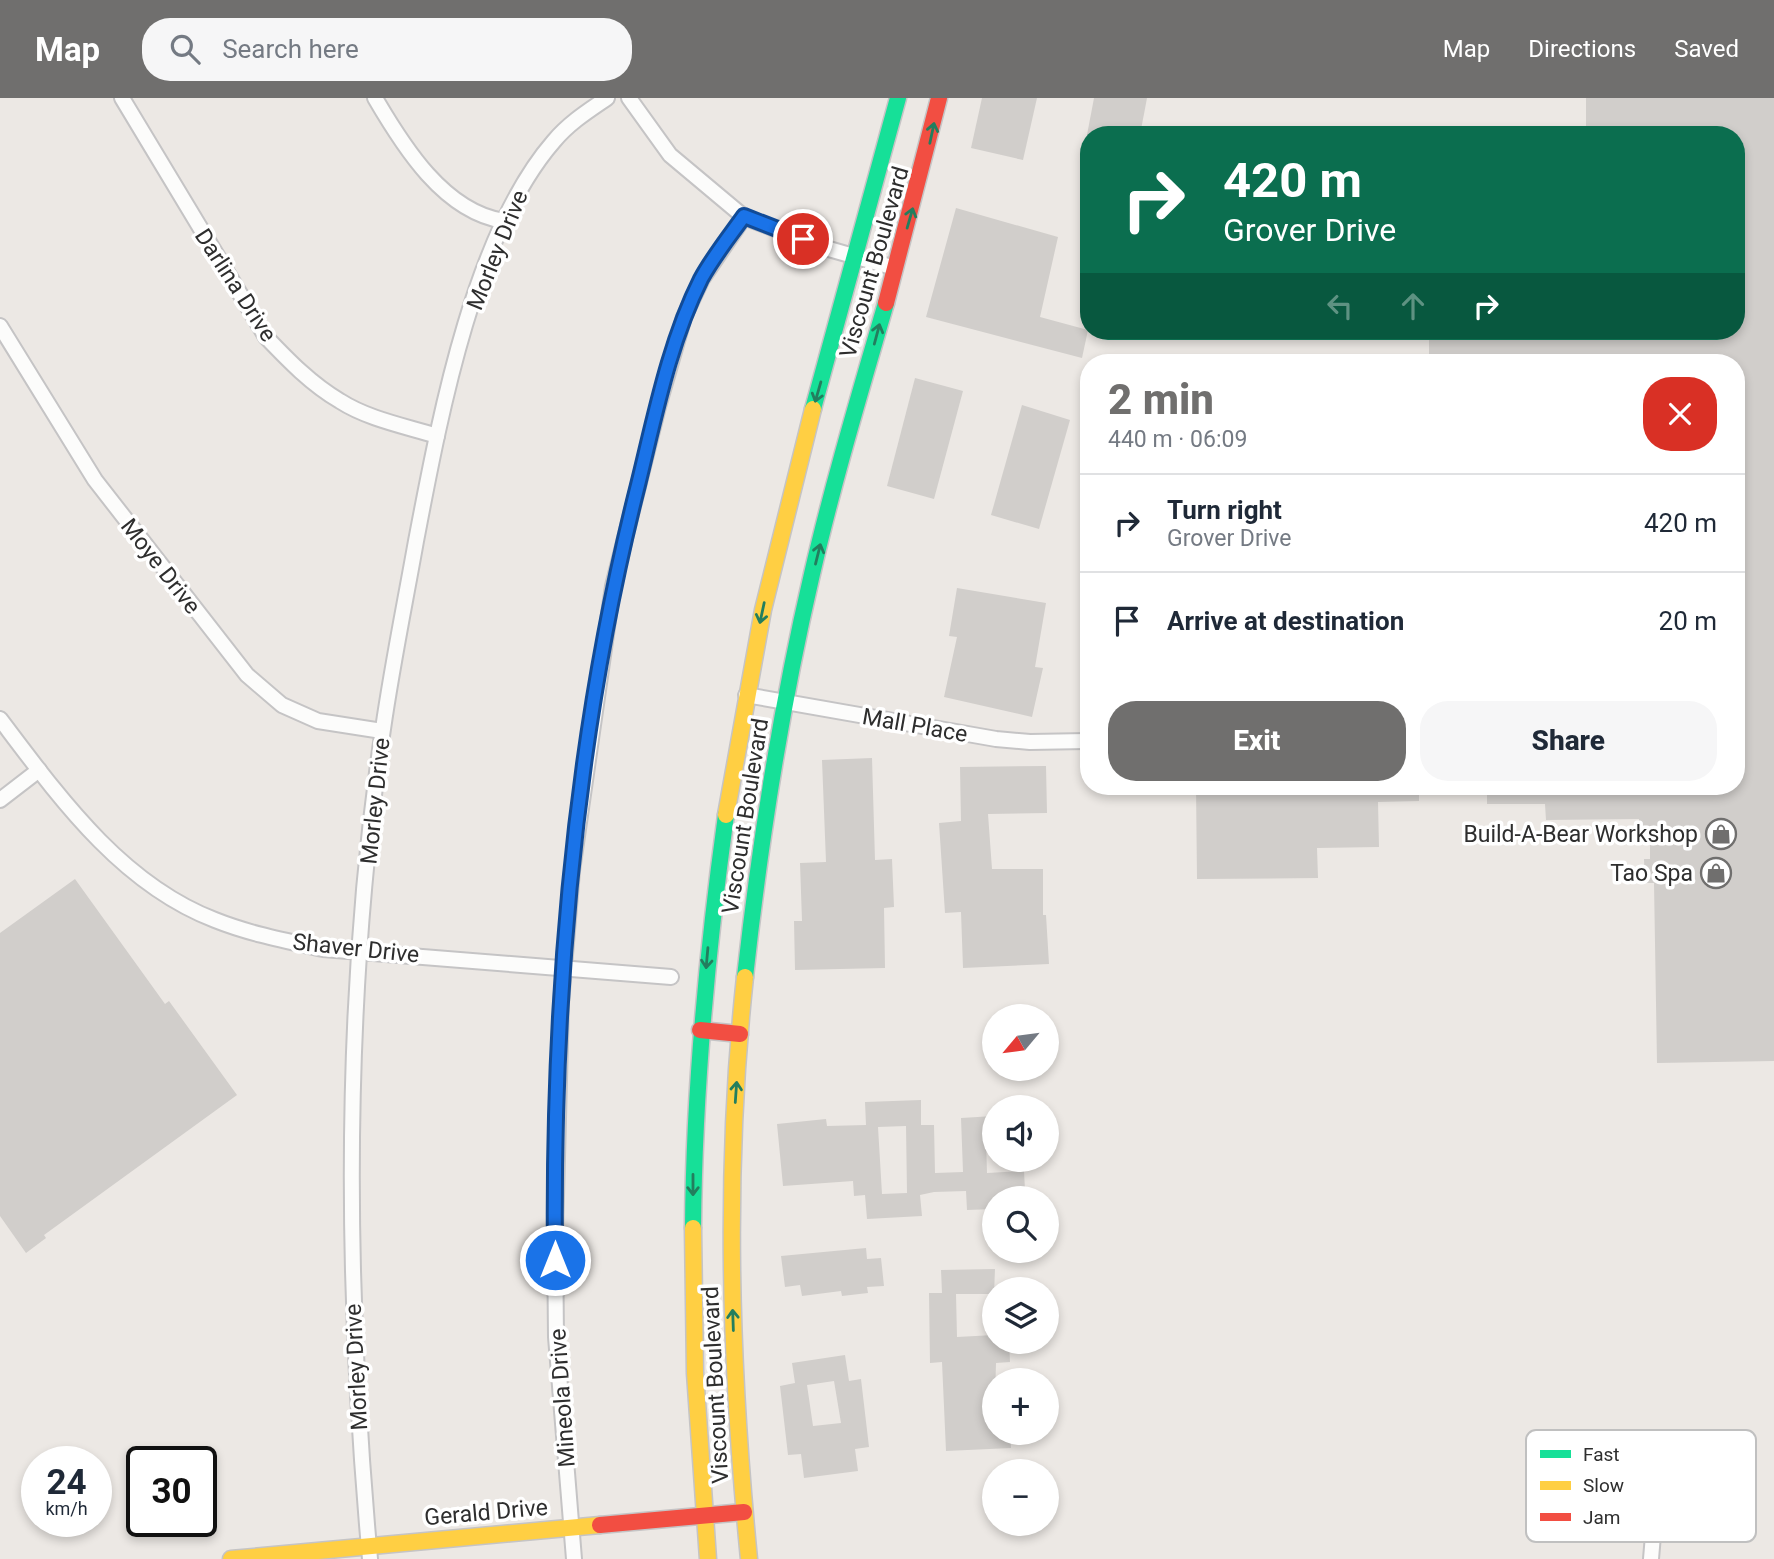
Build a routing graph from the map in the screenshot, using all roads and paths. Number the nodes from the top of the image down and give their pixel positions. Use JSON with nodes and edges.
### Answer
{"nodes":[{"id":1,"x":122,"y":98,"type":"edge"},
{"id":2,"x":375,"y":98,"type":"edge"},
{"id":3,"x":607,"y":98,"type":"edge"},
{"id":4,"x":629,"y":98,"type":"edge"},
{"id":5,"x":898,"y":98,"type":"edge"},
{"id":6,"x":939,"y":98,"type":"edge"},
{"id":7,"x":744,"y":216,"type":"junction"},
{"id":8,"x":504,"y":221,"type":"junction"},
{"id":9,"x":858,"y":256,"type":"junction"},
{"id":10,"x":895,"y":268,"type":"junction"},
{"id":11,"x":0,"y":326,"type":"edge"},
{"id":12,"x":437,"y":436,"type":"junction"},
{"id":13,"x":746,"y":695,"type":"junction"},
{"id":14,"x":786,"y":702,"type":"junction"},
{"id":15,"x":0,"y":719,"type":"edge"},
{"id":16,"x":382,"y":731,"type":"junction"},
{"id":17,"x":1080,"y":741,"type":"edge"},
{"id":18,"x":38,"y":770,"type":"junction"},
{"id":19,"x":0,"y":800,"type":"edge"},
{"id":20,"x":361,"y":950,"type":"junction"},
{"id":21,"x":563,"y":966,"type":"junction"},
{"id":22,"x":671,"y":976,"type":"dead end"},
{"id":23,"x":701,"y":1030,"type":"junction"},
{"id":24,"x":740,"y":1034,"type":"junction"},
{"id":25,"x":744,"y":1512,"type":"junction"},
{"id":26,"x":704,"y":1515,"type":"junction"},
{"id":27,"x":571,"y":1528,"type":"junction"},
{"id":28,"x":370,"y":1552,"type":"edge"},
{"id":29,"x":231,"y":1559,"type":"edge"},
{"id":30,"x":574,"y":1559,"type":"edge"},
{"id":31,"x":708,"y":1559,"type":"edge"},
{"id":32,"x":749,"y":1559,"type":"edge"}],
"edges":[{"from":1,"to":12,"type":"street","name":"Darlina Drive"},
{"from":2,"to":8,"type":"street"},
{"from":3,"to":8,"type":"street","name":"Morley Drive"},
{"from":4,"to":7,"type":"street"},
{"from":5,"to":9,"type":"main road","name":"Viscount Boulevard"},
{"from":10,"to":6,"type":"main road","name":"Viscount Boulevard","one_way":true},
{"from":7,"to":9,"type":"street"},
{"from":7,"to":21,"type":"street","name":"Mineola Drive"},
{"from":8,"to":12,"type":"street","name":"Morley Drive"},
{"from":9,"to":10,"type":"street"},
{"from":9,"to":13,"type":"main road","name":"Viscount Boulevard","one_way":true},
{"from":14,"to":10,"type":"main road","name":"Viscount Boulevard","one_way":true},
{"from":11,"to":16,"type":"street","name":"Moye Drive"},
{"from":12,"to":16,"type":"street","name":"Morley Drive"},
{"from":13,"to":14,"type":"street","name":"Mall Place"},
{"from":13,"to":23,"type":"main road","name":"Viscount Boulevard","one_way":true},
{"from":14,"to":17,"type":"street","name":"Mall Place"},
{"from":14,"to":24,"type":"main road","name":"Viscount Boulevard"},
{"from":15,"to":18,"type":"street","name":"Shaver Drive"},
{"from":16,"to":20,"type":"street","name":"Morley Drive"},
{"from":18,"to":19,"type":"street"},
{"from":18,"to":20,"type":"street","name":"Shaver Drive"},
{"from":20,"to":21,"type":"street","name":"Shaver Drive"},
{"from":20,"to":28,"type":"street","name":"Morley Drive"},
{"from":21,"to":22,"type":"street","name":"Shaver Drive"},
{"from":21,"to":27,"type":"street","name":"Mineola Drive"},
{"from":23,"to":24,"type":"main road"},
{"from":23,"to":26,"type":"main road","name":"Viscount Boulevard","one_way":true},
{"from":25,"to":24,"type":"main road","name":"Viscount Boulevard","one_way":true},
{"from":25,"to":26,"type":"main road","name":"Gerald Drive"},
{"from":25,"to":32,"type":"main road","name":"Viscount Boulevard"},
{"from":26,"to":27,"type":"main road","name":"Gerald Drive"},
{"from":26,"to":31,"type":"main road","name":"Viscount Boulevard"},
{"from":27,"to":28,"type":"main road","name":"Gerald Drive"},
{"from":27,"to":30,"type":"street","name":"Mineola Drive"},
{"from":28,"to":29,"type":"main road","name":"Gerald Drive"}]}
